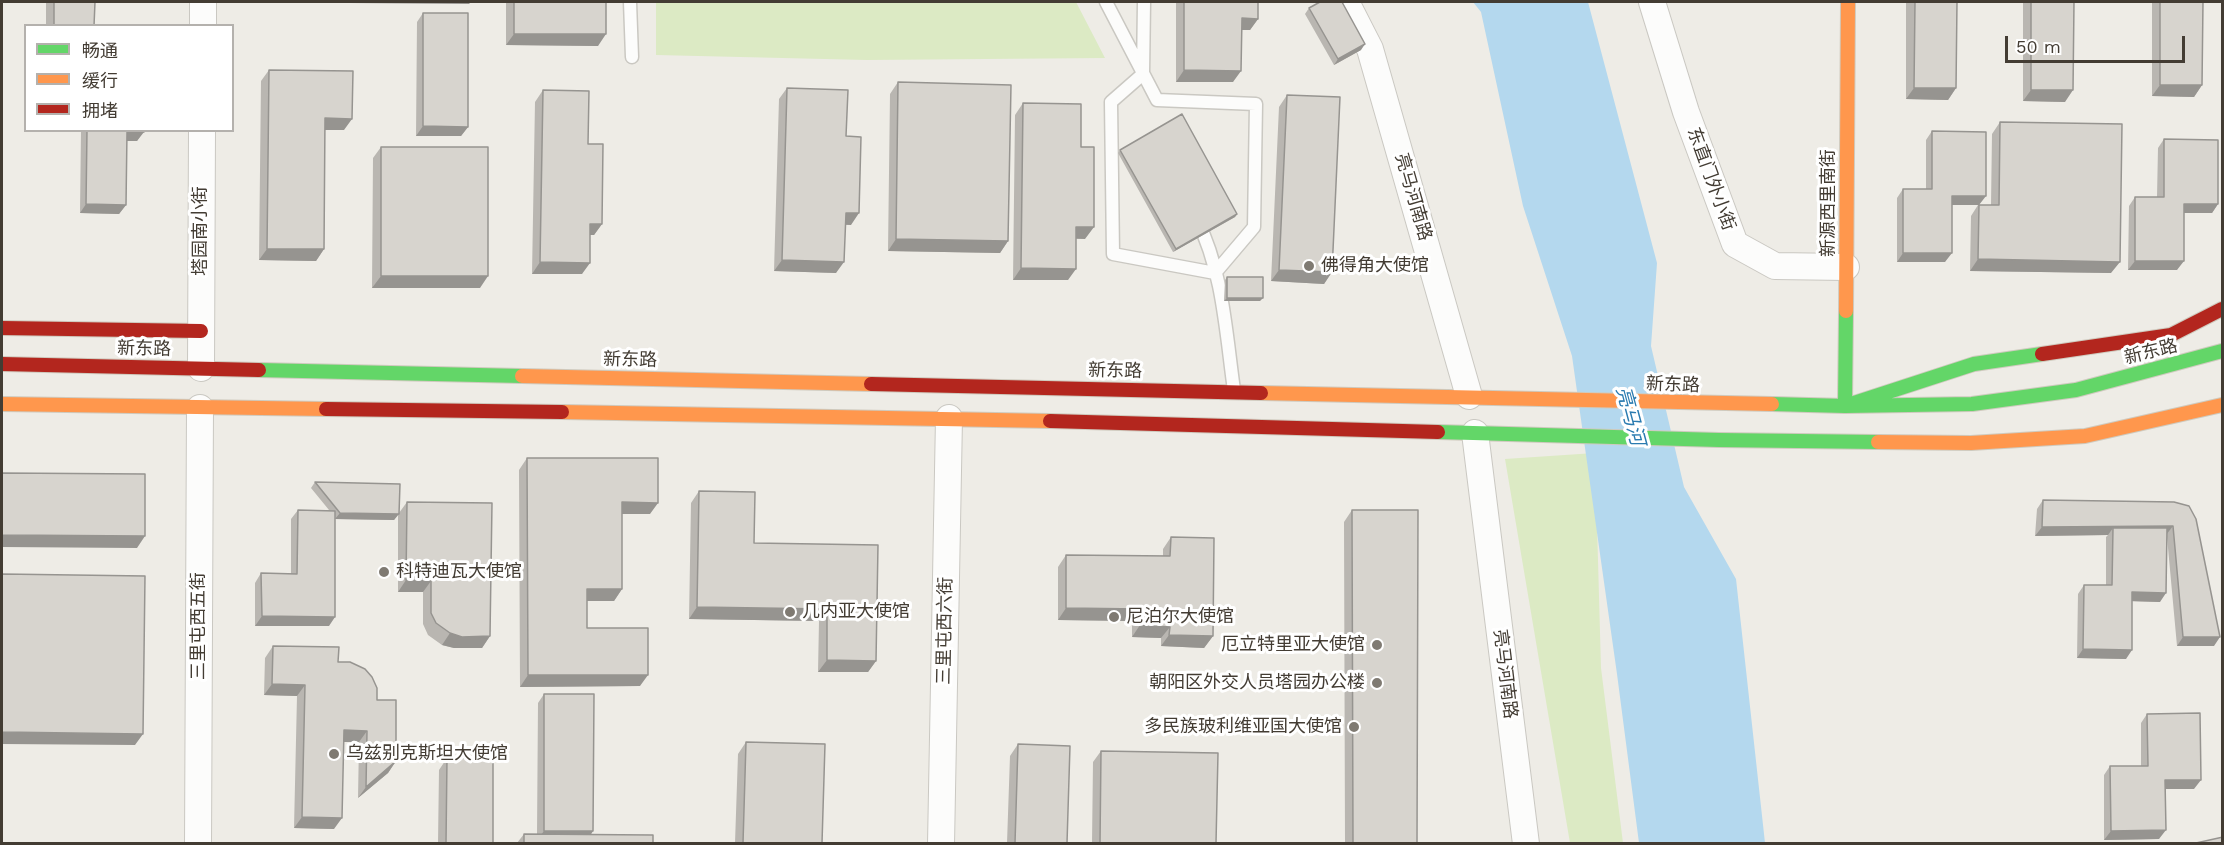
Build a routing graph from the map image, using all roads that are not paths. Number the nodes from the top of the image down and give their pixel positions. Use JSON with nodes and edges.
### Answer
{"nodes":[{"id":1,"x":203,"y":2,"type":"edge"},
{"id":2,"x":630,"y":2,"type":"edge"},
{"id":3,"x":1107,"y":2,"type":"edge"},
{"id":4,"x":1144,"y":2,"type":"edge"},
{"id":5,"x":1346,"y":2,"type":"edge"},
{"id":6,"x":1652,"y":2,"type":"edge"},
{"id":7,"x":1848,"y":2,"type":"edge"},
{"id":8,"x":202,"y":24,"type":"edge"},
{"id":9,"x":632,"y":57,"type":"dead end"},
{"id":10,"x":1143,"y":74,"type":"junction"},
{"id":11,"x":202,"y":132,"type":"edge"},
{"id":12,"x":1190,"y":206,"type":"edge"},
{"id":13,"x":1846,"y":267,"type":"junction"},
{"id":14,"x":1215,"y":273,"type":"junction"},
{"id":15,"x":2223,"y":309,"type":"edge"},
{"id":16,"x":2,"y":328,"type":"edge"},
{"id":17,"x":201,"y":331,"type":"junction"},
{"id":18,"x":2221,"y":356,"type":"edge"},
{"id":19,"x":2,"y":364,"type":"edge"},
{"id":20,"x":201,"y":368,"type":"junction"},
{"id":21,"x":1234,"y":391,"type":"junction"},
{"id":22,"x":1469,"y":396,"type":"junction"},
{"id":23,"x":2,"y":404,"type":"edge"},
{"id":24,"x":1845,"y":406,"type":"junction"},
{"id":25,"x":2220,"y":406,"type":"edge"},
{"id":26,"x":200,"y":408,"type":"junction"},
{"id":27,"x":949,"y":418,"type":"junction"},
{"id":28,"x":1475,"y":433,"type":"junction"},
{"id":29,"x":198,"y":843,"type":"edge"},
{"id":30,"x":941,"y":843,"type":"edge"},
{"id":31,"x":1526,"y":843,"type":"edge"}],
"edges":[{"from":1,"to":8,"type":"street"},
{"from":2,"to":9,"type":"lane"},
{"from":3,"to":10,"type":"lane"},
{"from":4,"to":10,"type":"lane"},
{"from":5,"to":22,"type":"street","name":"亮马河南路"},
{"from":6,"to":13,"type":"street","name":"东直门外小街"},
{"from":7,"to":13,"type":"main road","name":"新源西里南街"},
{"from":10,"to":14,"type":"lane"},
{"from":10,"to":14,"type":"lane"},
{"from":11,"to":17,"type":"street","name":"塔园南小街"},
{"from":12,"to":14,"type":"lane"},
{"from":13,"to":24,"type":"main road","name":"新源西里南街"},
{"from":14,"to":21,"type":"lane"},
{"from":15,"to":24,"type":"main road"},
{"from":16,"to":17,"type":"main road","name":"新东路"},
{"from":17,"to":20,"type":"street","name":"塔园南小街"},
{"from":18,"to":24,"type":"main road","name":"新东路"},
{"from":19,"to":20,"type":"main road","name":"新东路"},
{"from":20,"to":21,"type":"main road","name":"新东路"},
{"from":21,"to":22,"type":"main road","name":"新东路"},
{"from":22,"to":24,"type":"main road","name":"新东路"},
{"from":23,"to":26,"type":"main road"},
{"from":25,"to":28,"type":"main road"},
{"from":26,"to":27,"type":"main road"},
{"from":26,"to":29,"type":"street","name":"三里屯西五街"},
{"from":27,"to":28,"type":"main road"},
{"from":27,"to":30,"type":"street","name":"三里屯西六街"},
{"from":28,"to":31,"type":"street","name":"亮马河南路"}]}
